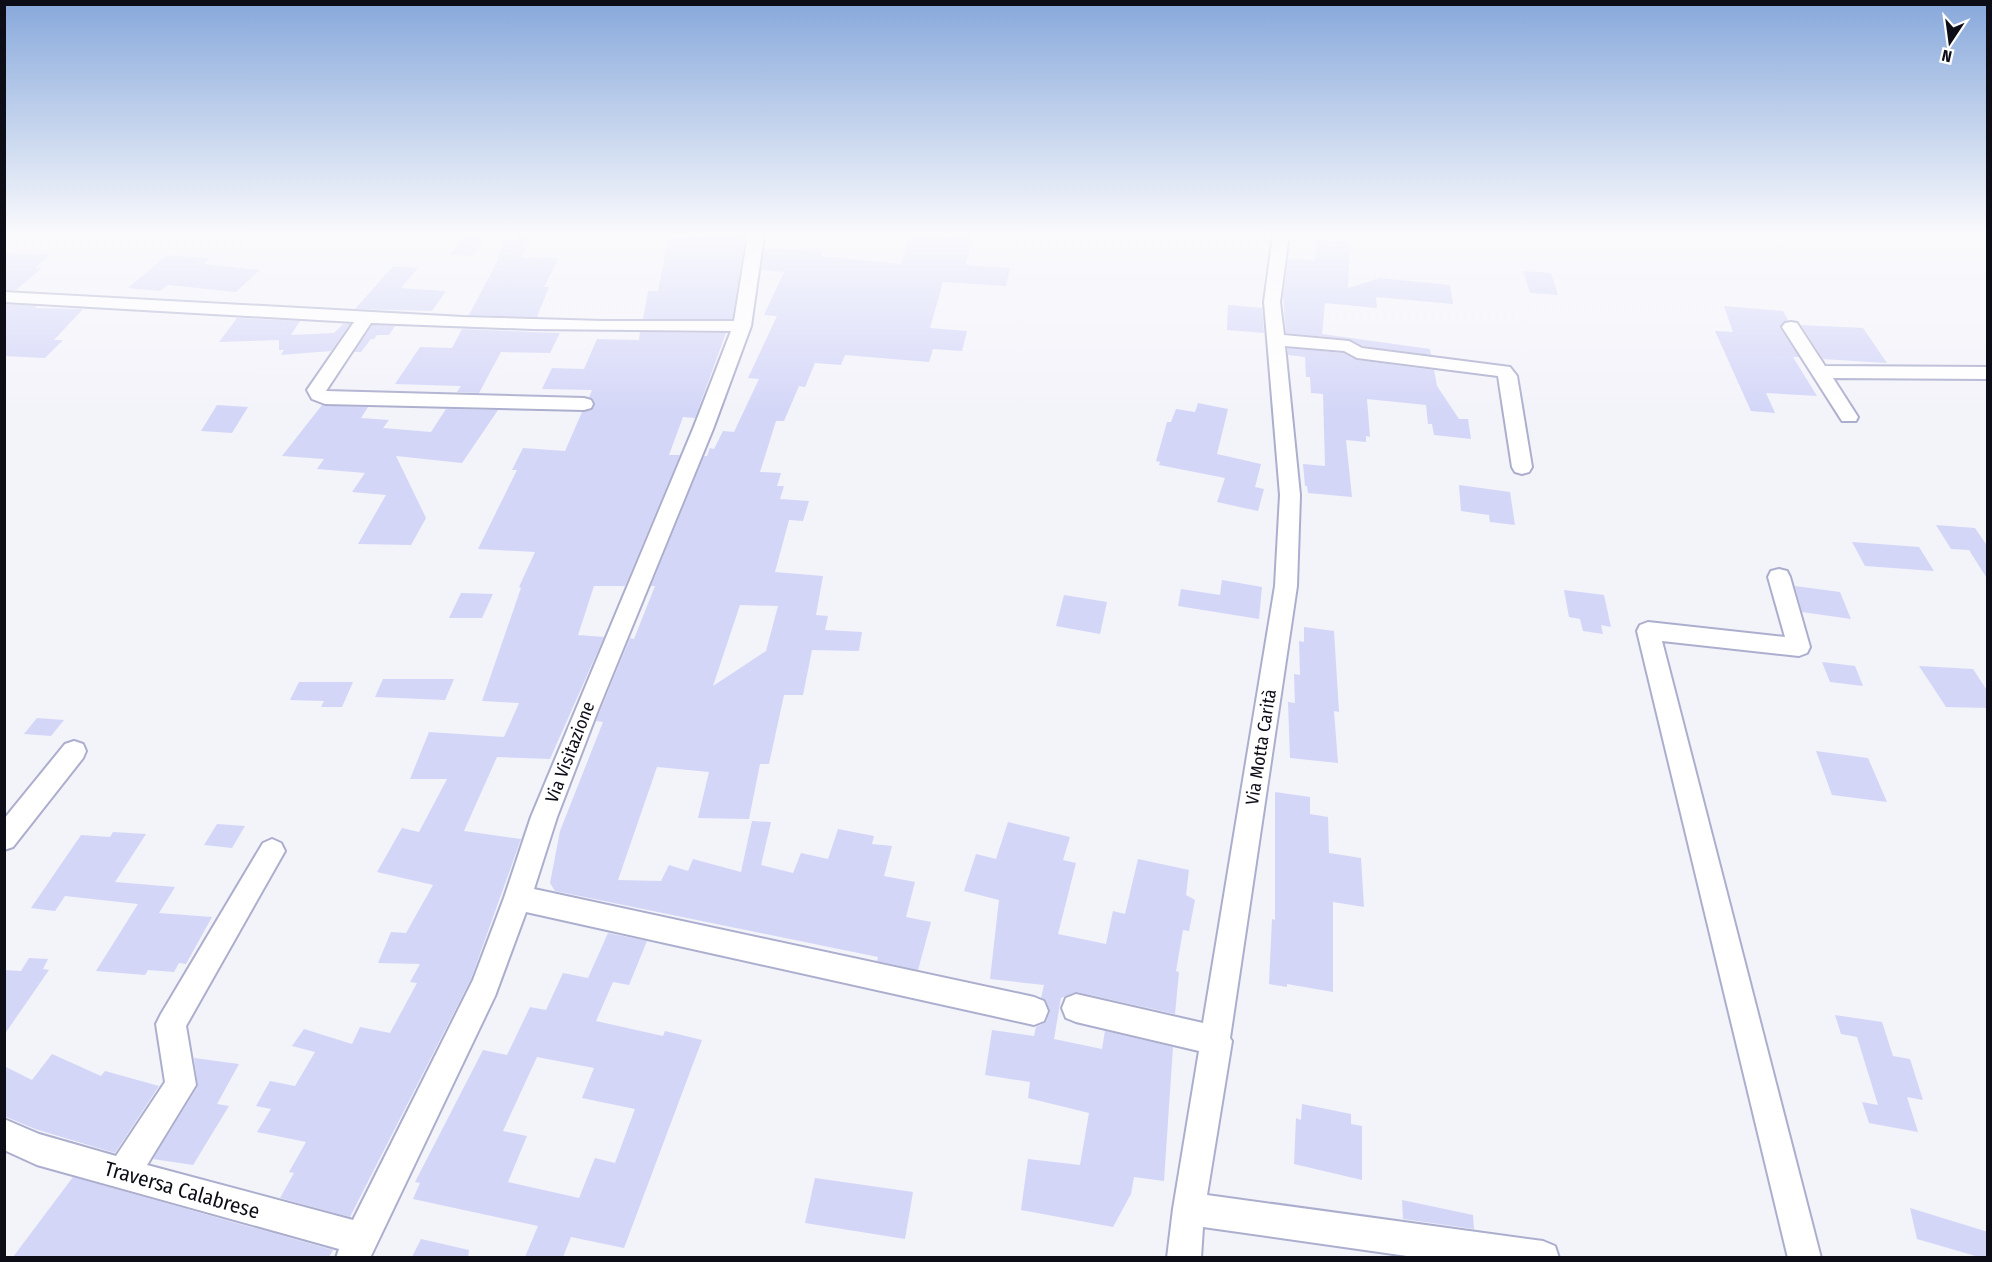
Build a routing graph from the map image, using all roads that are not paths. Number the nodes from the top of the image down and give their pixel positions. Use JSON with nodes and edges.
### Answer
{"nodes":[{"id":1,"x":747,"y":294,"type":"edge"},
{"id":2,"x":1273,"y":294,"type":"edge"},
{"id":3,"x":4,"y":297,"type":"edge"},
{"id":4,"x":366,"y":317,"type":"junction"},
{"id":5,"x":742,"y":326,"type":"junction"},
{"id":6,"x":1791,"y":327,"type":"dead end"},
{"id":7,"x":1275,"y":340,"type":"junction"},
{"id":8,"x":1820,"y":372,"type":"junction"},
{"id":9,"x":1988,"y":373,"type":"edge"},
{"id":10,"x":584,"y":404,"type":"dead end"},
{"id":11,"x":1849,"y":417,"type":"dead end"},
{"id":12,"x":1522,"y":467,"type":"dead end"},
{"id":13,"x":1779,"y":577,"type":"dead end"},
{"id":14,"x":74,"y":751,"type":"dead end"},
{"id":15,"x":4,"y":839,"type":"edge"},
{"id":16,"x":272,"y":851,"type":"dead end"},
{"id":17,"x":518,"y":898,"type":"junction"},
{"id":18,"x":1076,"y":1008,"type":"dead end"},
{"id":19,"x":1034,"y":1011,"type":"dead end"},
{"id":20,"x":1217,"y":1041,"type":"junction"},
{"id":21,"x":4,"y":1134,"type":"edge"},
{"id":22,"x":123,"y":1174,"type":"junction"},
{"id":23,"x":1189,"y":1209,"type":"junction"},
{"id":24,"x":356,"y":1248,"type":"edge"},
{"id":25,"x":1184,"y":1257,"type":"edge"},
{"id":26,"x":1543,"y":1257,"type":"edge"},
{"id":27,"x":1804,"y":1257,"type":"edge"}],
"edges":[{"from":1,"to":5,"type":"street","name":"Via Visitazione"},
{"from":2,"to":7,"type":"street","name":"Via Motta Carità"},
{"from":3,"to":4,"type":"street"},
{"from":4,"to":5,"type":"street"},
{"from":4,"to":10,"type":"street"},
{"from":5,"to":17,"type":"street","name":"Via Visitazione"},
{"from":6,"to":8,"type":"street"},
{"from":7,"to":12,"type":"street"},
{"from":7,"to":20,"type":"street","name":"Via Motta Carità"},
{"from":8,"to":9,"type":"street"},
{"from":8,"to":11,"type":"street"},
{"from":13,"to":27,"type":"street"},
{"from":14,"to":15,"type":"street"},
{"from":16,"to":22,"type":"street"},
{"from":17,"to":19,"type":"street"},
{"from":17,"to":24,"type":"street","name":"Via Visitazione"},
{"from":18,"to":20,"type":"street"},
{"from":20,"to":23,"type":"street","name":"Via Motta Carità"},
{"from":21,"to":22,"type":"street","name":"Traversa Calabrese"},
{"from":22,"to":24,"type":"street","name":"Traversa Calabrese"},
{"from":23,"to":25,"type":"street","name":"Via Motta Carità"},
{"from":23,"to":26,"type":"street"}]}
